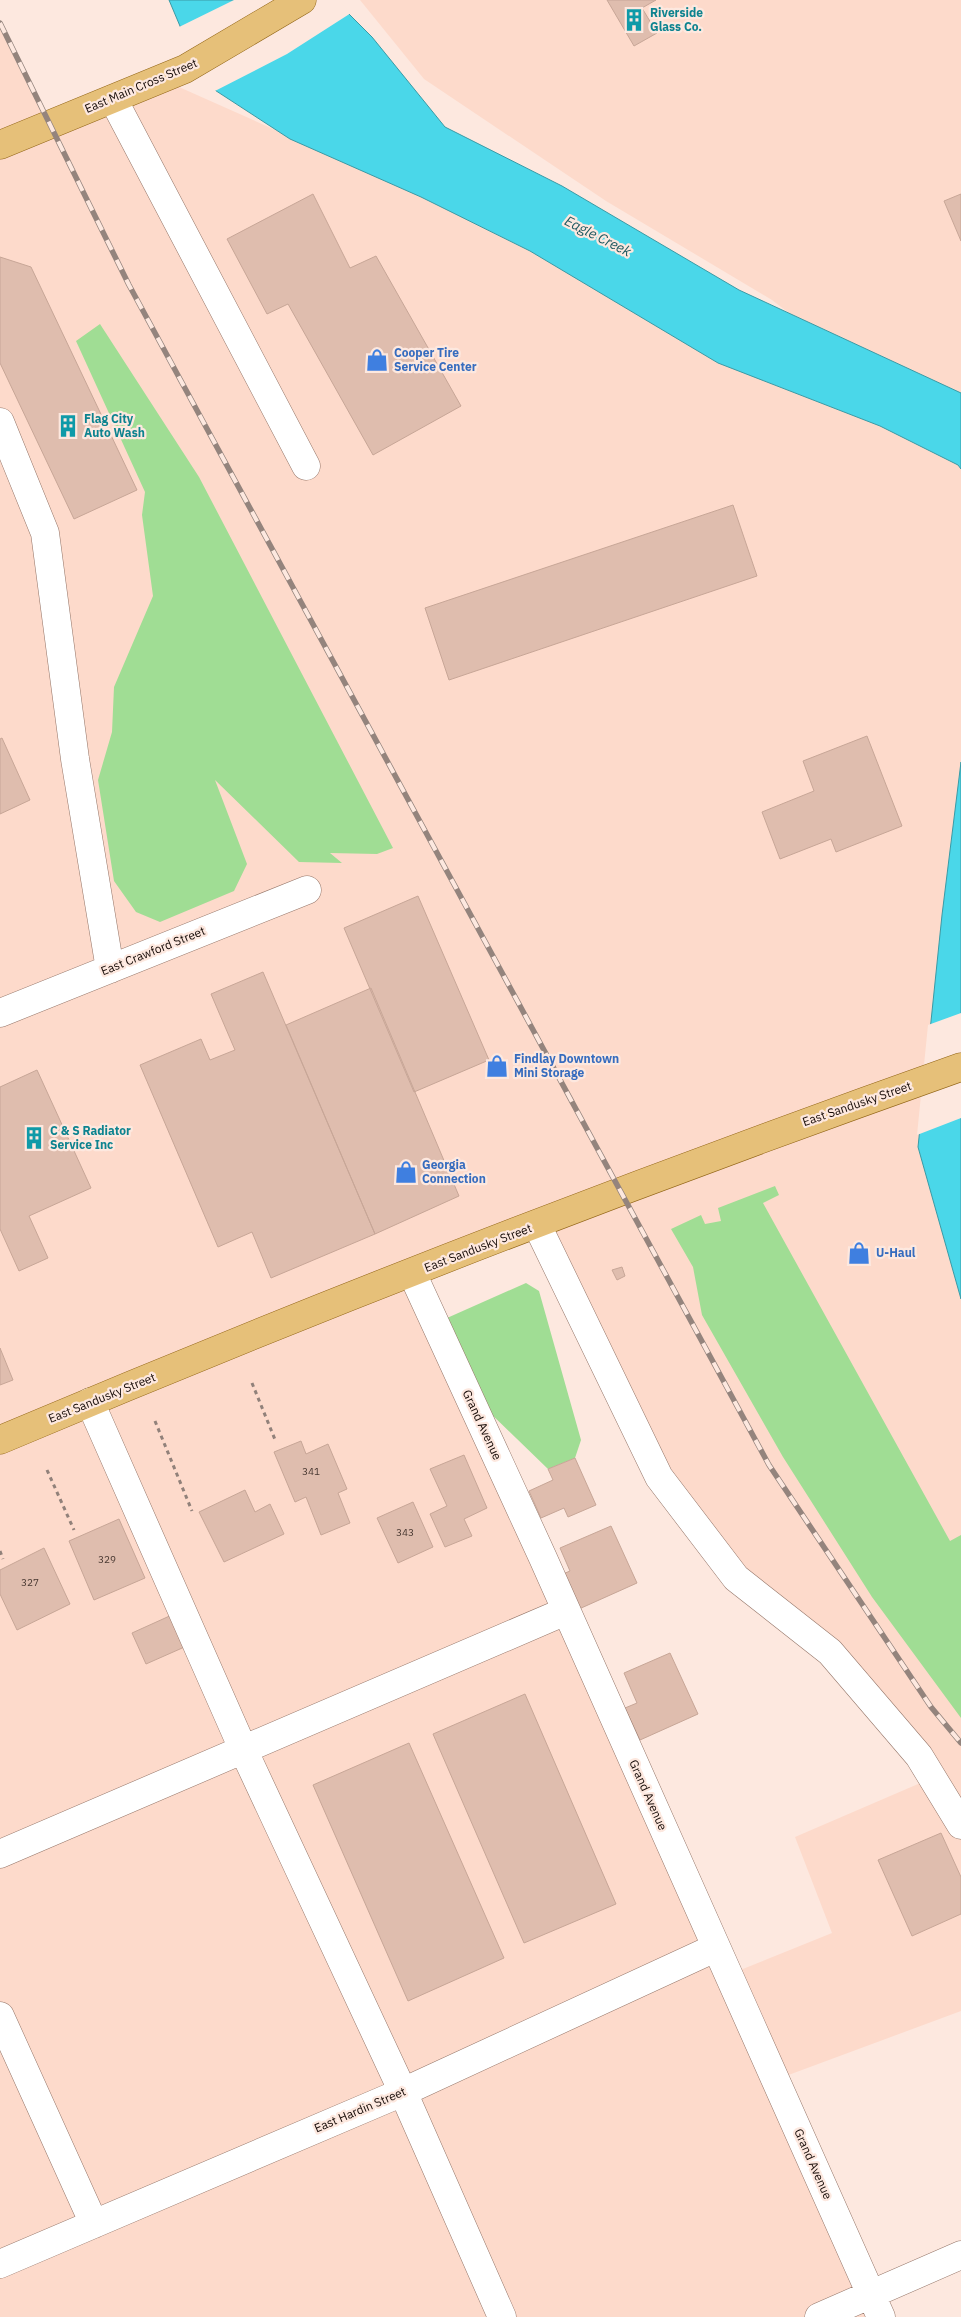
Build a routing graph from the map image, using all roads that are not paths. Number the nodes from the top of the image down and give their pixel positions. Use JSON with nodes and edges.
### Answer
{"nodes":[{"id":1,"x":302,"y":0,"type":"edge"},
{"id":2,"x":113,"y":99,"type":"junction"},
{"id":3,"x":0,"y":145,"type":"edge"},
{"id":4,"x":0,"y":422,"type":"edge"},
{"id":5,"x":306,"y":466,"type":"dead end"},
{"id":6,"x":307,"y":890,"type":"dead end"},
{"id":7,"x":110,"y":969,"type":"junction"},
{"id":8,"x":0,"y":1013,"type":"edge"},
{"id":9,"x":961,"y":1067,"type":"edge"},
{"id":10,"x":537,"y":1225,"type":"junction"},
{"id":11,"x":412,"y":1273,"type":"junction"},
{"id":12,"x":90,"y":1402,"type":"junction"},
{"id":13,"x":0,"y":1440,"type":"edge"},
{"id":14,"x":566,"y":1611,"type":"junction"},
{"id":15,"x":244,"y":1749,"type":"junction"},
{"id":16,"x":961,"y":1825,"type":"edge"},
{"id":17,"x":0,"y":1854,"type":"edge"},
{"id":18,"x":716,"y":1948,"type":"junction"},
{"id":19,"x":0,"y":2016,"type":"edge"},
{"id":20,"x":403,"y":2092,"type":"junction"},
{"id":21,"x":94,"y":2224,"type":"junction"},
{"id":22,"x":961,"y":2255,"type":"edge"},
{"id":23,"x":0,"y":2264,"type":"edge"},
{"id":24,"x":876,"y":2306,"type":"edge"},
{"id":25,"x":502,"y":2317,"type":"edge"},
{"id":26,"x":819,"y":2317,"type":"edge"}],
"edges":[{"from":1,"to":2,"type":"main road","name":"East Main Cross Street"},
{"from":2,"to":3,"type":"main road","name":"East Main Cross Street"},
{"from":2,"to":5,"type":"street"},
{"from":4,"to":7,"type":"street"},
{"from":6,"to":7,"type":"street","name":"East Crawford Street"},
{"from":7,"to":8,"type":"street","name":"East Crawford Street"},
{"from":9,"to":10,"type":"main road","name":"East Sandusky Street"},
{"from":10,"to":11,"type":"main road","name":"East Sandusky Street"},
{"from":10,"to":16,"type":"street"},
{"from":11,"to":12,"type":"main road","name":"East Sandusky Street"},
{"from":11,"to":14,"type":"street","name":"Grand Avenue"},
{"from":12,"to":13,"type":"main road","name":"East Sandusky Street"},
{"from":12,"to":15,"type":"street"},
{"from":14,"to":15,"type":"street"},
{"from":14,"to":18,"type":"street","name":"Grand Avenue"},
{"from":15,"to":17,"type":"street"},
{"from":15,"to":20,"type":"street"},
{"from":18,"to":20,"type":"street","name":"East Hardin Street"},
{"from":18,"to":24,"type":"street","name":"Grand Avenue"},
{"from":19,"to":21,"type":"street"},
{"from":20,"to":21,"type":"street","name":"East Hardin Street"},
{"from":20,"to":25,"type":"street"},
{"from":21,"to":23,"type":"street","name":"East Hardin Street"},
{"from":22,"to":24,"type":"street"},
{"from":24,"to":26,"type":"street"}]}
